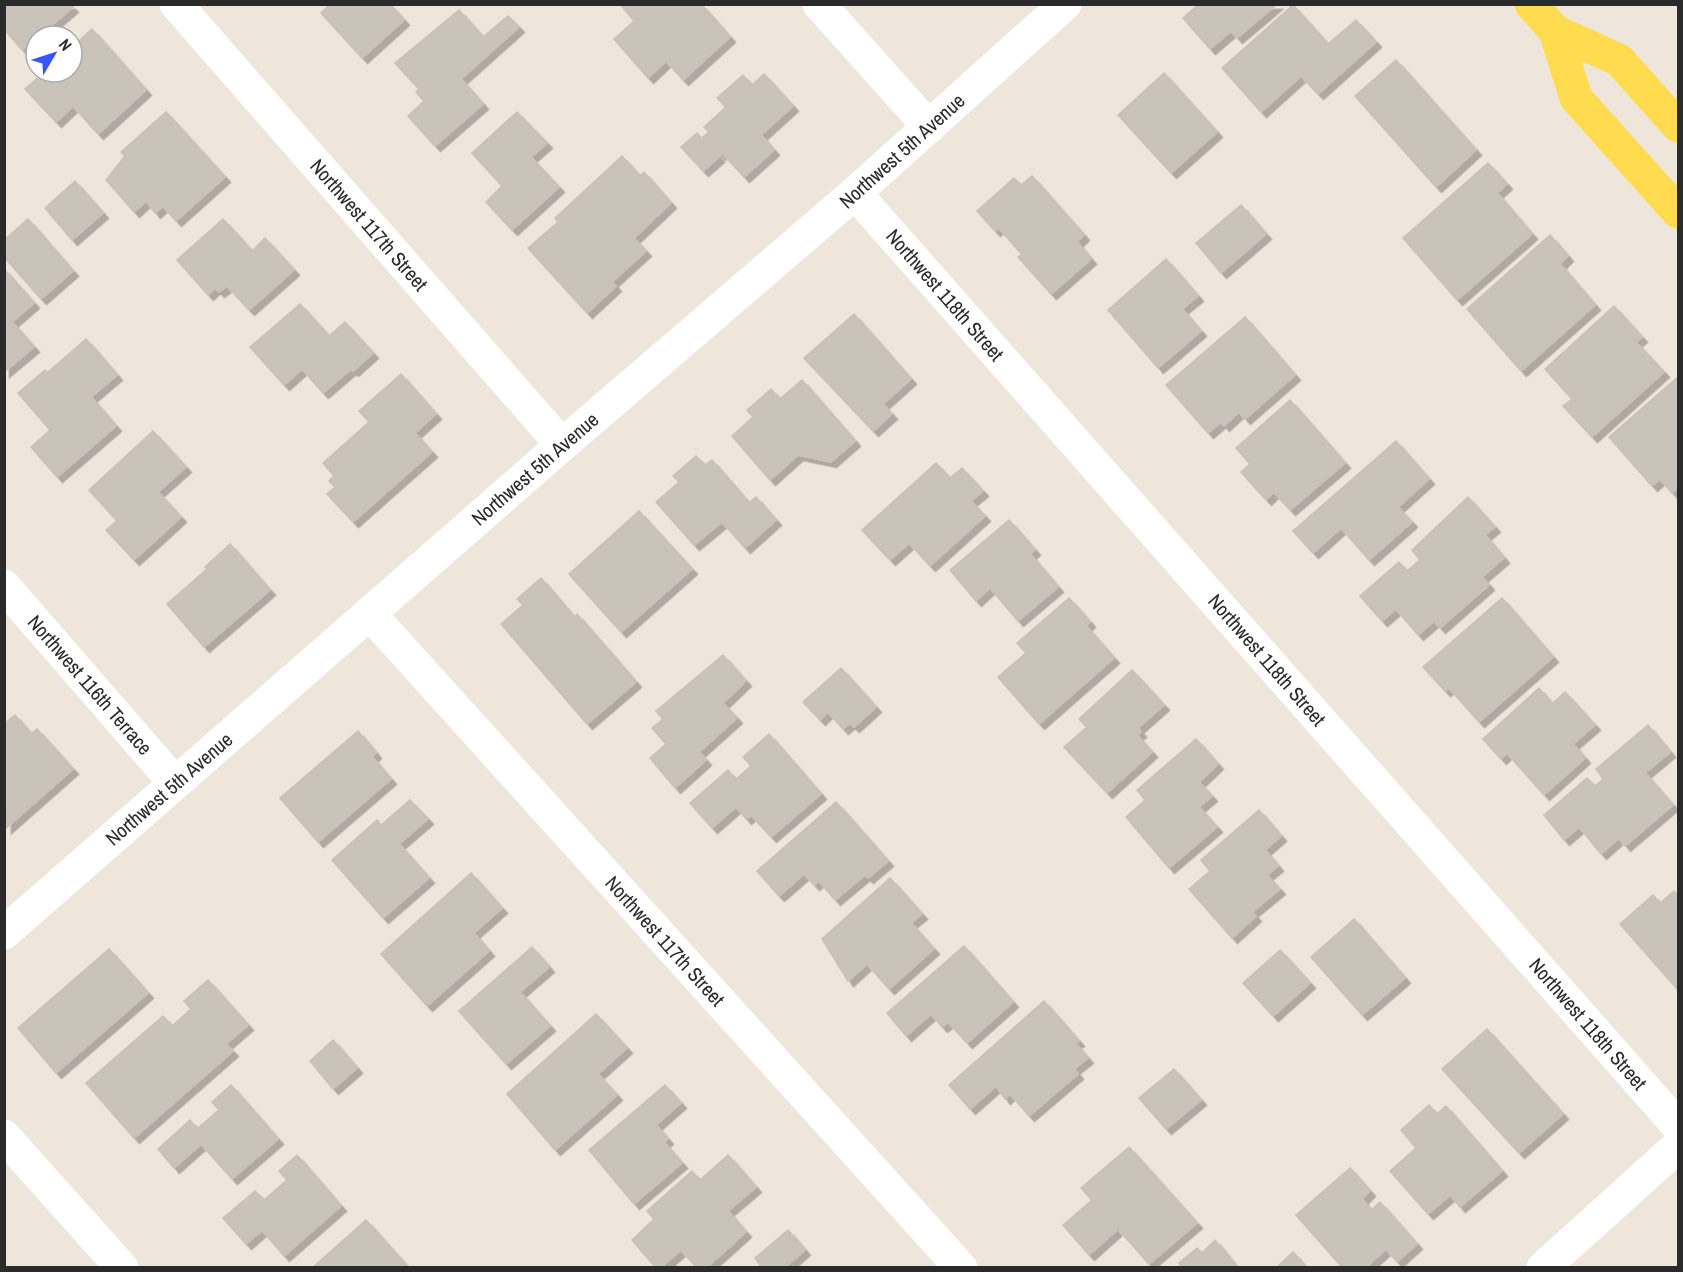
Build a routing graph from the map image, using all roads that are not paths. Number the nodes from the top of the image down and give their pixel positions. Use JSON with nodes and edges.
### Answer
{"nodes":[{"id":1,"x":176,"y":4,"type":"edge"},
{"id":2,"x":819,"y":4,"type":"edge"},
{"id":3,"x":1065,"y":4,"type":"edge"},
{"id":4,"x":1532,"y":4,"type":"edge"},
{"id":5,"x":1555,"y":31,"type":"junction"},
{"id":6,"x":1678,"y":126,"type":"edge"},
{"id":7,"x":929,"y":127,"type":"junction"},
{"id":8,"x":855,"y":193,"type":"junction"},
{"id":9,"x":1678,"y":212,"type":"edge"},
{"id":10,"x":562,"y":445,"type":"junction"},
{"id":11,"x":4,"y":586,"type":"edge"},
{"id":12,"x":369,"y":614,"type":"junction"},
{"id":13,"x":175,"y":783,"type":"junction"},
{"id":14,"x":4,"y":933,"type":"edge"},
{"id":15,"x":1678,"y":1126,"type":"edge"},
{"id":16,"x":4,"y":1136,"type":"edge"},
{"id":17,"x":1678,"y":1146,"type":"edge"},
{"id":18,"x":122,"y":1268,"type":"edge"},
{"id":19,"x":961,"y":1268,"type":"edge"},
{"id":20,"x":1543,"y":1268,"type":"edge"}],
"edges":[{"from":1,"to":10,"type":"street","name":"Northwest 117th Street"},
{"from":2,"to":7,"type":"street"},
{"from":3,"to":7,"type":"street","name":"Northwest 5th Avenue"},
{"from":4,"to":5,"type":"main road"},
{"from":5,"to":6,"type":"main road"},
{"from":5,"to":9,"type":"main road"},
{"from":7,"to":8,"type":"street","name":"Northwest 5th Avenue"},
{"from":8,"to":10,"type":"street","name":"Northwest 5th Avenue"},
{"from":8,"to":15,"type":"street","name":"Northwest 118th Street"},
{"from":10,"to":12,"type":"street","name":"Northwest 5th Avenue"},
{"from":11,"to":13,"type":"street","name":"Northwest 116th Terrace"},
{"from":12,"to":13,"type":"street","name":"Northwest 5th Avenue"},
{"from":12,"to":19,"type":"street","name":"Northwest 117th Street"},
{"from":13,"to":14,"type":"street","name":"Northwest 5th Avenue"},
{"from":16,"to":18,"type":"street"},
{"from":17,"to":20,"type":"street"}]}
